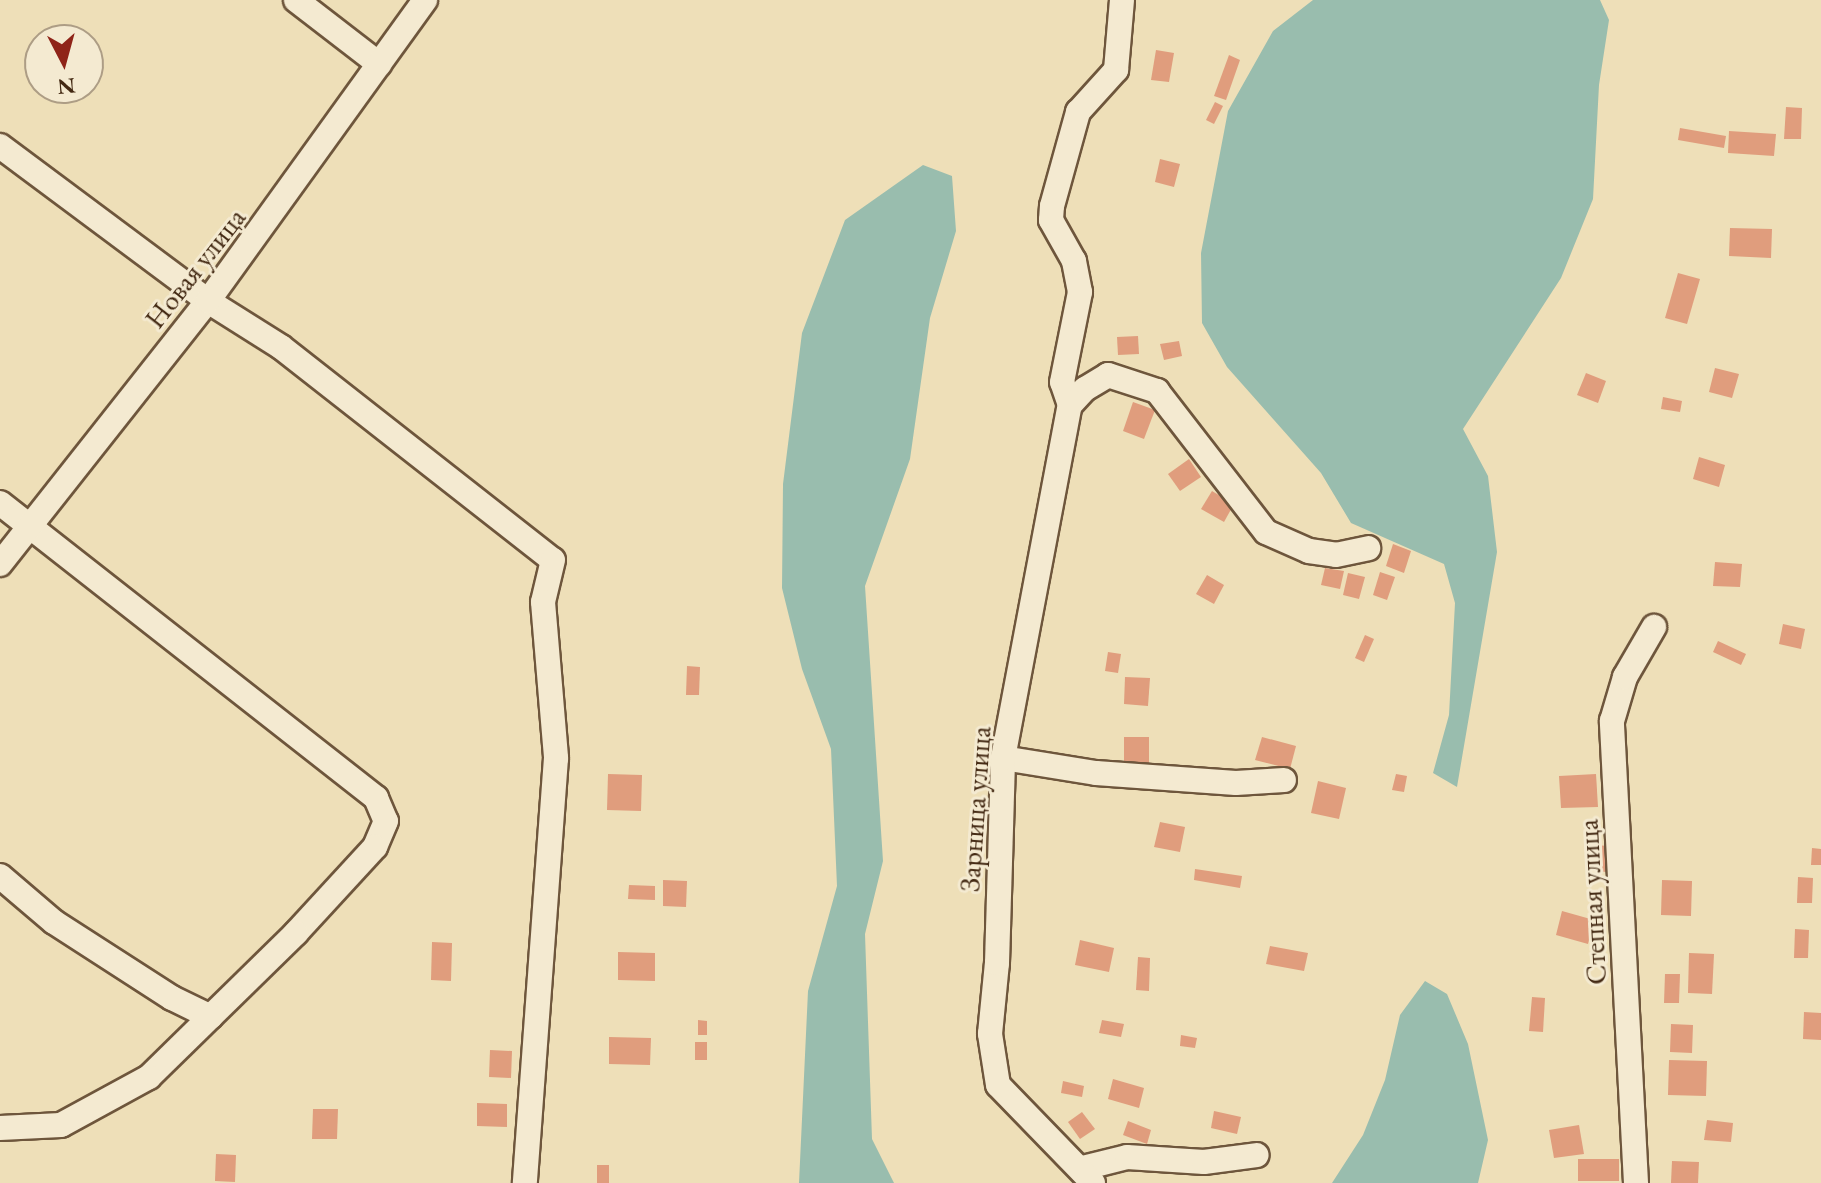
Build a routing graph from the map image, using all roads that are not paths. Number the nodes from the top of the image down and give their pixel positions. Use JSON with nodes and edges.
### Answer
{"nodes":[{"id":1,"x":296,"y":0,"type":"edge"},
{"id":2,"x":425,"y":0,"type":"edge"},
{"id":3,"x":1122,"y":0,"type":"edge"},
{"id":4,"x":379,"y":64,"type":"junction"},
{"id":5,"x":0,"y":146,"type":"edge"},
{"id":6,"x":208,"y":301,"type":"junction"},
{"id":7,"x":1070,"y":405,"type":"junction"},
{"id":8,"x":0,"y":503,"type":"edge"},
{"id":9,"x":30,"y":526,"type":"junction"},
{"id":10,"x":1368,"y":548,"type":"dead end"},
{"id":11,"x":0,"y":564,"type":"edge"},
{"id":12,"x":1654,"y":627,"type":"dead end"},
{"id":13,"x":1003,"y":758,"type":"junction"},
{"id":14,"x":1284,"y":780,"type":"dead end"},
{"id":15,"x":0,"y":876,"type":"edge"},
{"id":16,"x":211,"y":1017,"type":"junction"},
{"id":17,"x":0,"y":1128,"type":"edge"},
{"id":18,"x":1257,"y":1155,"type":"dead end"},
{"id":19,"x":1088,"y":1176,"type":"edge"},
{"id":20,"x":525,"y":1183,"type":"edge"},
{"id":21,"x":1636,"y":1183,"type":"edge"}],
"edges":[{"from":1,"to":4,"type":"street"},
{"from":2,"to":4,"type":"street","name":"Новая улица"},
{"from":3,"to":7,"type":"street","name":"Зарница улица"},
{"from":4,"to":6,"type":"street","name":"Новая улица"},
{"from":5,"to":6,"type":"street"},
{"from":6,"to":9,"type":"street","name":"Новая улица"},
{"from":6,"to":20,"type":"street"},
{"from":7,"to":10,"type":"street"},
{"from":7,"to":13,"type":"street","name":"Зарница улица"},
{"from":8,"to":9,"type":"street"},
{"from":9,"to":11,"type":"street","name":"Новая улица"},
{"from":9,"to":16,"type":"street"},
{"from":12,"to":21,"type":"street","name":"Степная улица"},
{"from":13,"to":14,"type":"street"},
{"from":13,"to":19,"type":"street","name":"Зарница улица"},
{"from":15,"to":16,"type":"street"},
{"from":16,"to":17,"type":"street"},
{"from":18,"to":19,"type":"street"}]}
